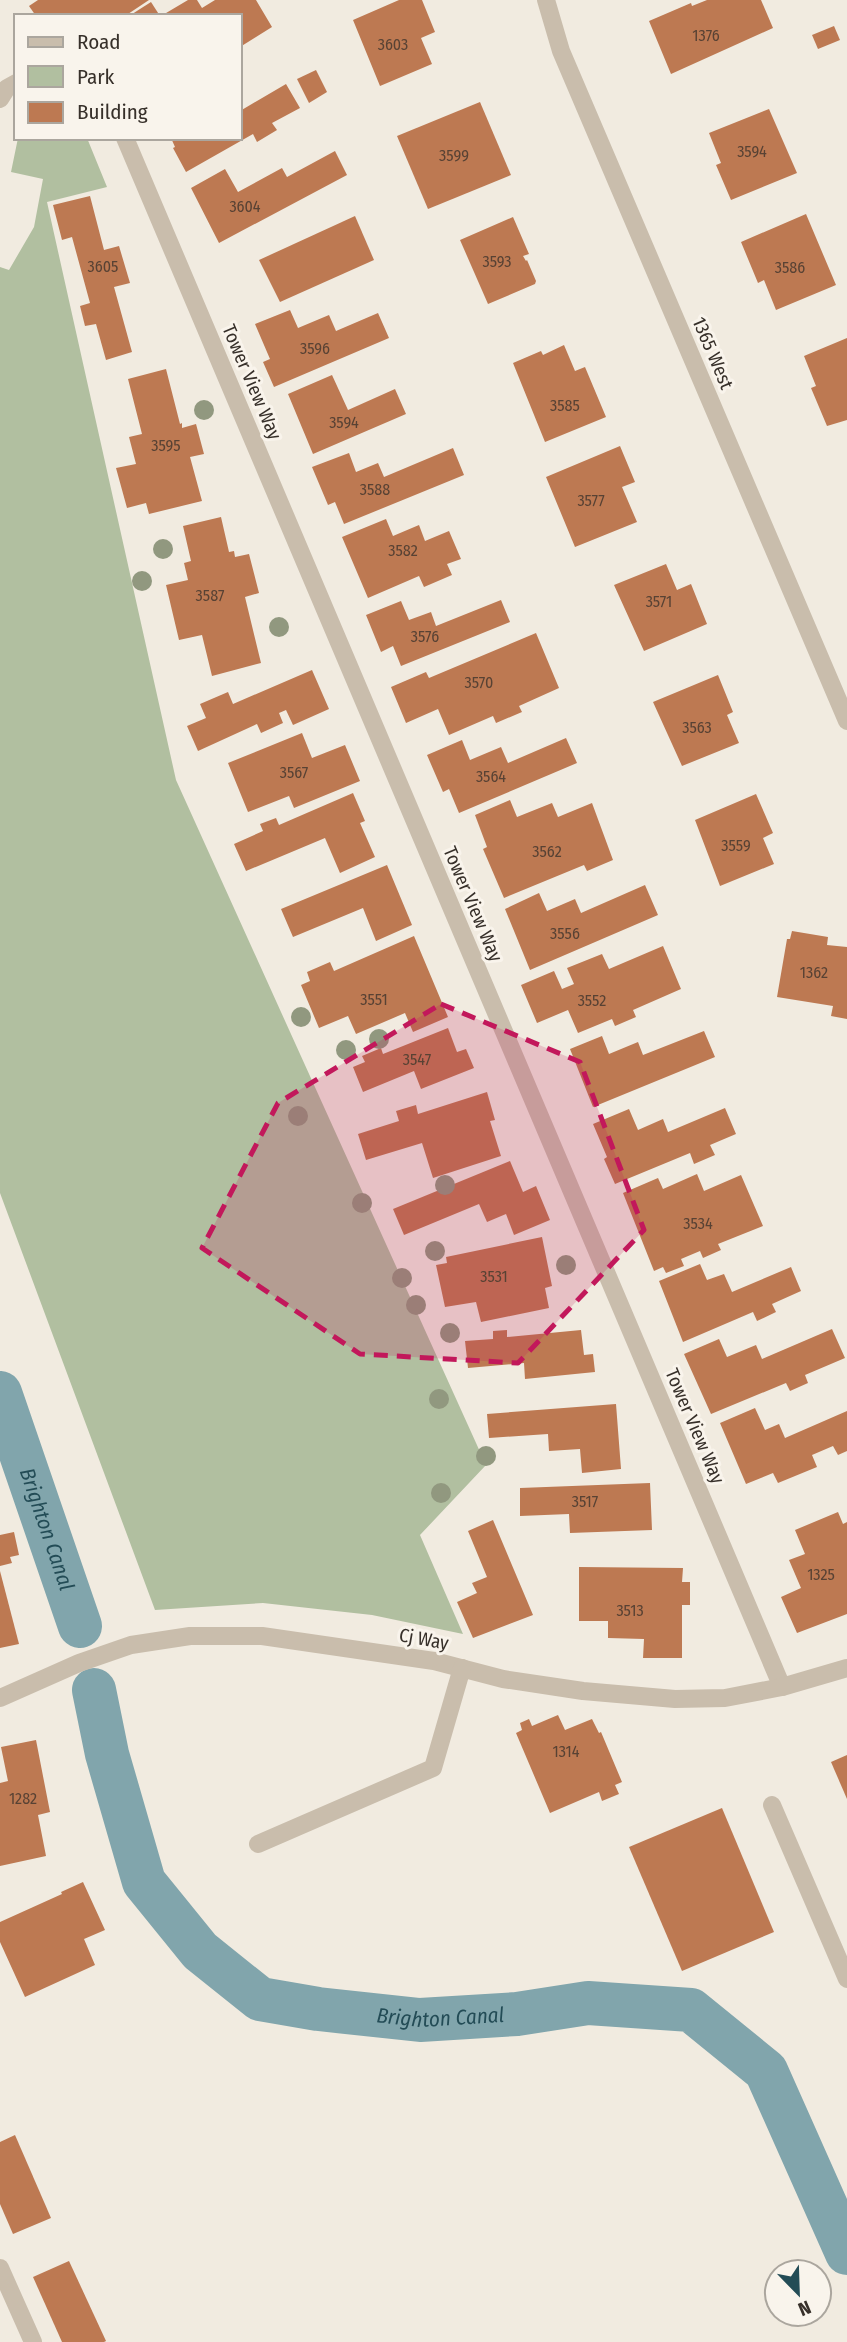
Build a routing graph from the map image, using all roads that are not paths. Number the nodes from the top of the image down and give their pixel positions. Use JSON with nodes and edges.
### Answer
{"nodes":[{"id":1,"x":546,"y":0,"type":"edge"},
{"id":2,"x":14,"y":84,"type":"edge"},
{"id":3,"x":0,"y":99,"type":"edge"},
{"id":4,"x":126,"y":140,"type":"edge"},
{"id":5,"x":847,"y":721,"type":"edge"},
{"id":6,"x":462,"y":1668,"type":"junction"},
{"id":7,"x":847,"y":1668,"type":"edge"},
{"id":8,"x":782,"y":1687,"type":"junction"},
{"id":9,"x":0,"y":1698,"type":"edge"},
{"id":10,"x":772,"y":1805,"type":"dead end"},
{"id":11,"x":258,"y":1843,"type":"dead end"},
{"id":12,"x":847,"y":1979,"type":"edge"},
{"id":13,"x":0,"y":2268,"type":"edge"},
{"id":14,"x":33,"y":2342,"type":"edge"}],
"edges":[{"from":1,"to":5,"type":"street","name":"1365 West"},
{"from":2,"to":3,"type":"street"},
{"from":4,"to":8,"type":"street","name":"Tower View Way"},
{"from":6,"to":8,"type":"street","name":"Cj Way"},
{"from":6,"to":9,"type":"street","name":"Cj Way"},
{"from":6,"to":11,"type":"street"},
{"from":7,"to":8,"type":"street","name":"Cj Way"},
{"from":10,"to":12,"type":"street"},
{"from":13,"to":14,"type":"street"}]}
